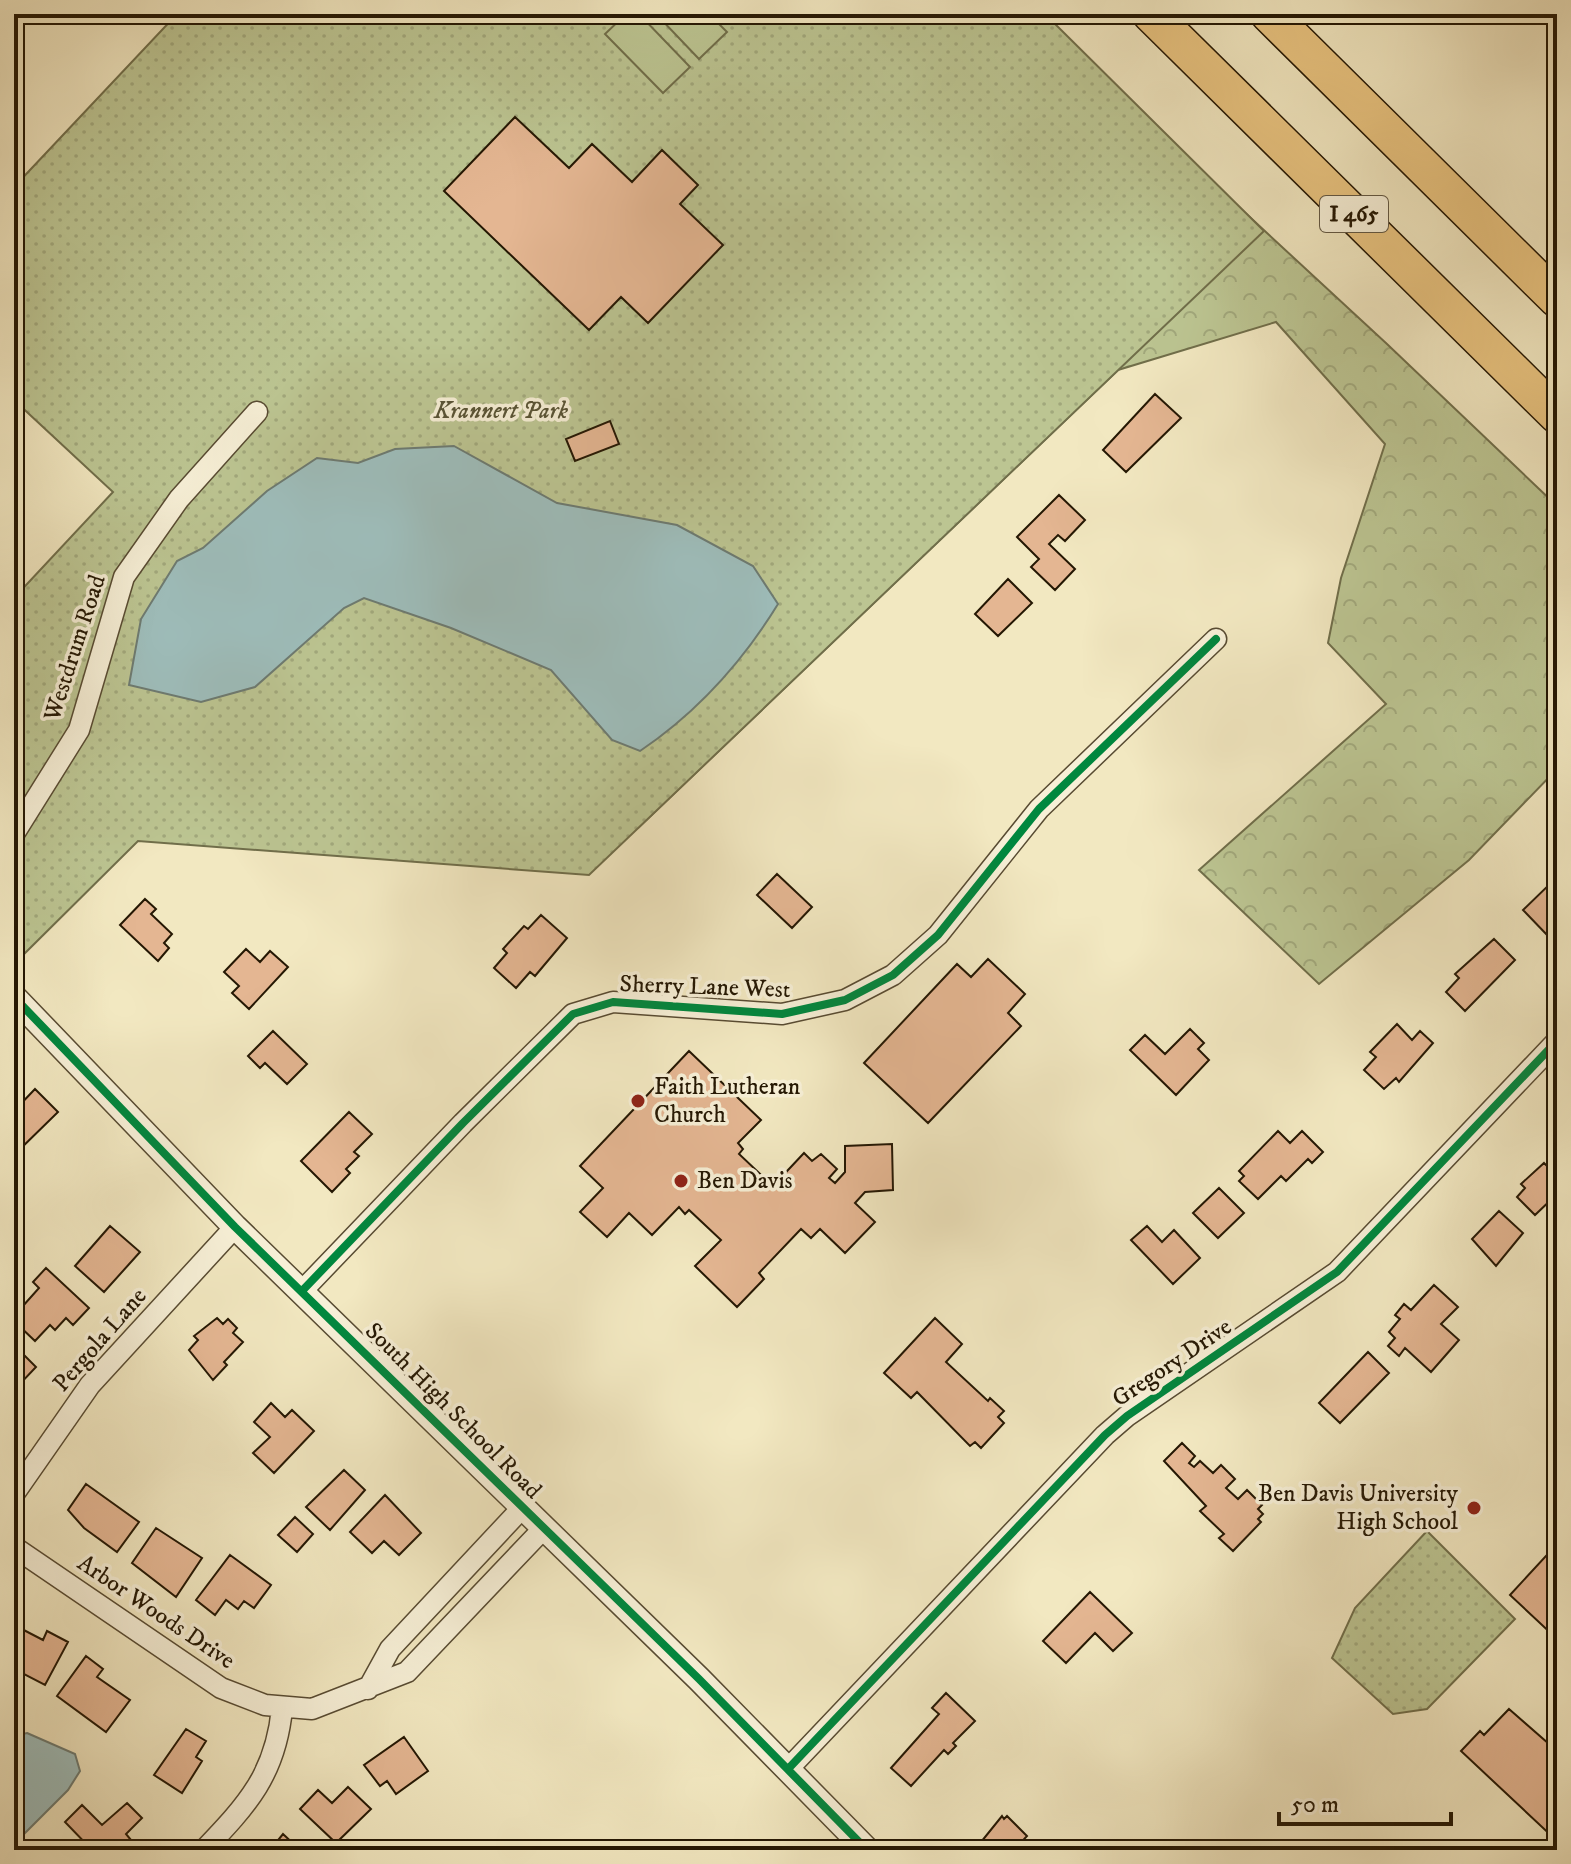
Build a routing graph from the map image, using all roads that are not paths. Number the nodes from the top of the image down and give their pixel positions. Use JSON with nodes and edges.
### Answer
{"nodes":[{"id":1,"x":1151,"y":14,"type":"edge"},
{"id":2,"x":1269,"y":14,"type":"edge"},
{"id":3,"x":1498,"y":241,"type":"junction"},
{"id":4,"x":1557,"y":281,"type":"edge"},
{"id":5,"x":1557,"y":299,"type":"edge"},
{"id":6,"x":257,"y":412,"type":"dead end"},
{"id":7,"x":1557,"y":415,"type":"edge"},
{"id":8,"x":1216,"y":639,"type":"dead end"},
{"id":9,"x":14,"y":834,"type":"edge"},
{"id":10,"x":14,"y":997,"type":"edge"},
{"id":11,"x":1557,"y":1041,"type":"edge"},
{"id":12,"x":235,"y":1227,"type":"junction"},
{"id":13,"x":302,"y":1291,"type":"junction"},
{"id":14,"x":14,"y":1494,"type":"edge"},
{"id":15,"x":522,"y":1508,"type":"junction"},
{"id":16,"x":543,"y":1529,"type":"junction"},
{"id":17,"x":14,"y":1547,"type":"edge"},
{"id":18,"x":368,"y":1689,"type":"junction"},
{"id":19,"x":282,"y":1708,"type":"junction"},
{"id":20,"x":789,"y":1768,"type":"junction"},
{"id":21,"x":204,"y":1850,"type":"edge"},
{"id":22,"x":867,"y":1850,"type":"edge"}],
"edges":[{"from":1,"to":7,"type":"highway","number":"I 465"},
{"from":2,"to":3,"type":"highway"},
{"from":3,"to":4,"type":"highway"},
{"from":3,"to":5,"type":"highway"},
{"from":6,"to":9,"type":"street","name":"Westdrum Road"},
{"from":8,"to":13,"type":"street","name":"Sherry Lane West"},
{"from":10,"to":12,"type":"street","name":"South High School Road"},
{"from":11,"to":20,"type":"street","name":"Gregory Drive"},
{"from":12,"to":13,"type":"street","name":"South High School Road"},
{"from":12,"to":14,"type":"street","name":"Pergola Lane"},
{"from":13,"to":15,"type":"street","name":"South High School Road"},
{"from":15,"to":16,"type":"street","name":"South High School Road"},
{"from":15,"to":18,"type":"street"},
{"from":16,"to":18,"type":"street","name":"Arbor Woods Drive"},
{"from":16,"to":20,"type":"street","name":"South High School Road"},
{"from":17,"to":19,"type":"street","name":"Arbor Woods Drive"},
{"from":18,"to":19,"type":"street","name":"Arbor Woods Drive"},
{"from":19,"to":21,"type":"street"},
{"from":20,"to":22,"type":"street","name":"South High School Road"}]}
